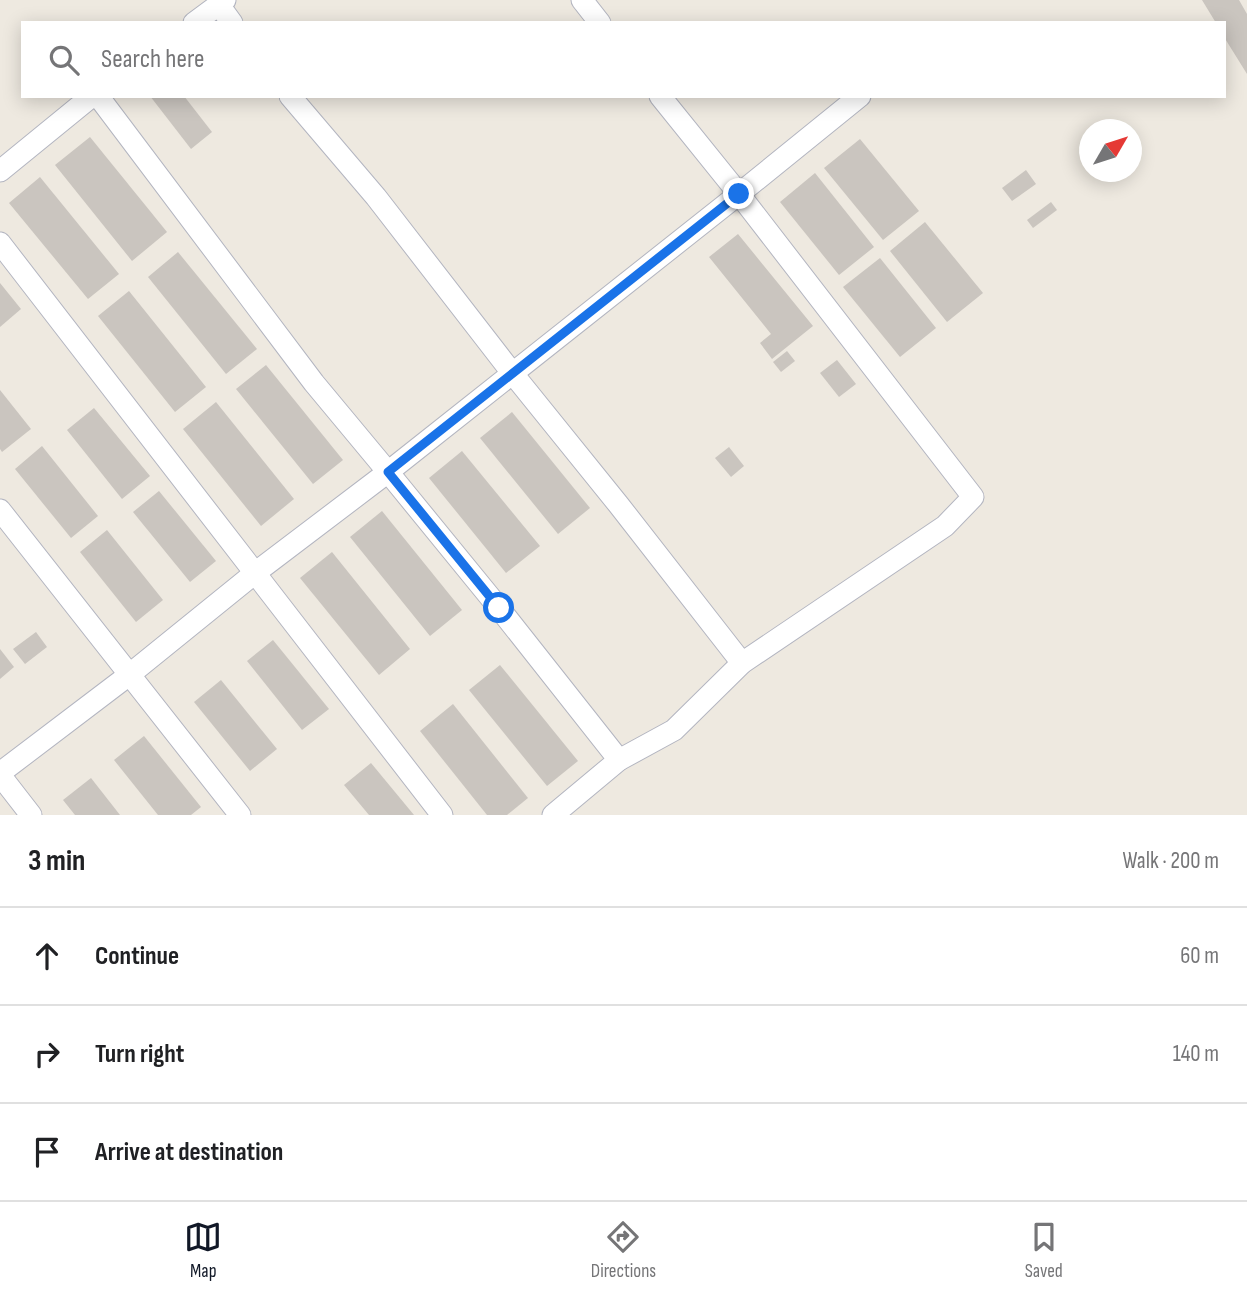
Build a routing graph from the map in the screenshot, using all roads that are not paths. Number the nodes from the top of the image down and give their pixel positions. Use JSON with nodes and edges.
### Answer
{"nodes":[{"id":1,"x":582,"y":0,"type":"edge"},
{"id":2,"x":222,"y":3,"type":"edge"},
{"id":3,"x":197,"y":21,"type":"edge"},
{"id":4,"x":231,"y":21,"type":"edge"},
{"id":5,"x":598,"y":21,"type":"edge"},
{"id":6,"x":92,"y":98,"type":"edge"},
{"id":7,"x":97,"y":98,"type":"edge"},
{"id":8,"x":292,"y":98,"type":"edge"},
{"id":9,"x":662,"y":98,"type":"edge"},
{"id":10,"x":858,"y":98,"type":"edge"},
{"id":11,"x":0,"y":171,"type":"edge"},
{"id":12,"x":739,"y":194,"type":"junction"},
{"id":13,"x":0,"y":243,"type":"edge"},
{"id":14,"x":513,"y":374,"type":"junction"},
{"id":15,"x":388,"y":472,"type":"junction"},
{"id":16,"x":0,"y":510,"type":"edge"},
{"id":17,"x":255,"y":573,"type":"junction"},
{"id":18,"x":742,"y":663,"type":"junction"},
{"id":19,"x":129,"y":675,"type":"junction"},
{"id":20,"x":620,"y":760,"type":"junction"},
{"id":21,"x":0,"y":774,"type":"edge"},
{"id":22,"x":31,"y":815,"type":"edge"},
{"id":23,"x":240,"y":815,"type":"edge"},
{"id":24,"x":442,"y":815,"type":"edge"},
{"id":25,"x":553,"y":815,"type":"edge"}],
"edges":[{"from":1,"to":5,"type":"street"},
{"from":2,"to":3,"type":"street"},
{"from":2,"to":4,"type":"street"},
{"from":6,"to":11,"type":"street"},
{"from":7,"to":15,"type":"street"},
{"from":8,"to":14,"type":"street"},
{"from":9,"to":12,"type":"street"},
{"from":10,"to":12,"type":"street"},
{"from":12,"to":14,"type":"street"},
{"from":12,"to":18,"type":"street"},
{"from":13,"to":17,"type":"street"},
{"from":14,"to":15,"type":"street"},
{"from":14,"to":18,"type":"street"},
{"from":15,"to":17,"type":"street"},
{"from":15,"to":20,"type":"street"},
{"from":16,"to":19,"type":"street"},
{"from":17,"to":19,"type":"street"},
{"from":17,"to":24,"type":"street"},
{"from":18,"to":20,"type":"street"},
{"from":19,"to":21,"type":"street"},
{"from":19,"to":23,"type":"street"},
{"from":20,"to":25,"type":"street"},
{"from":21,"to":22,"type":"street"}]}
